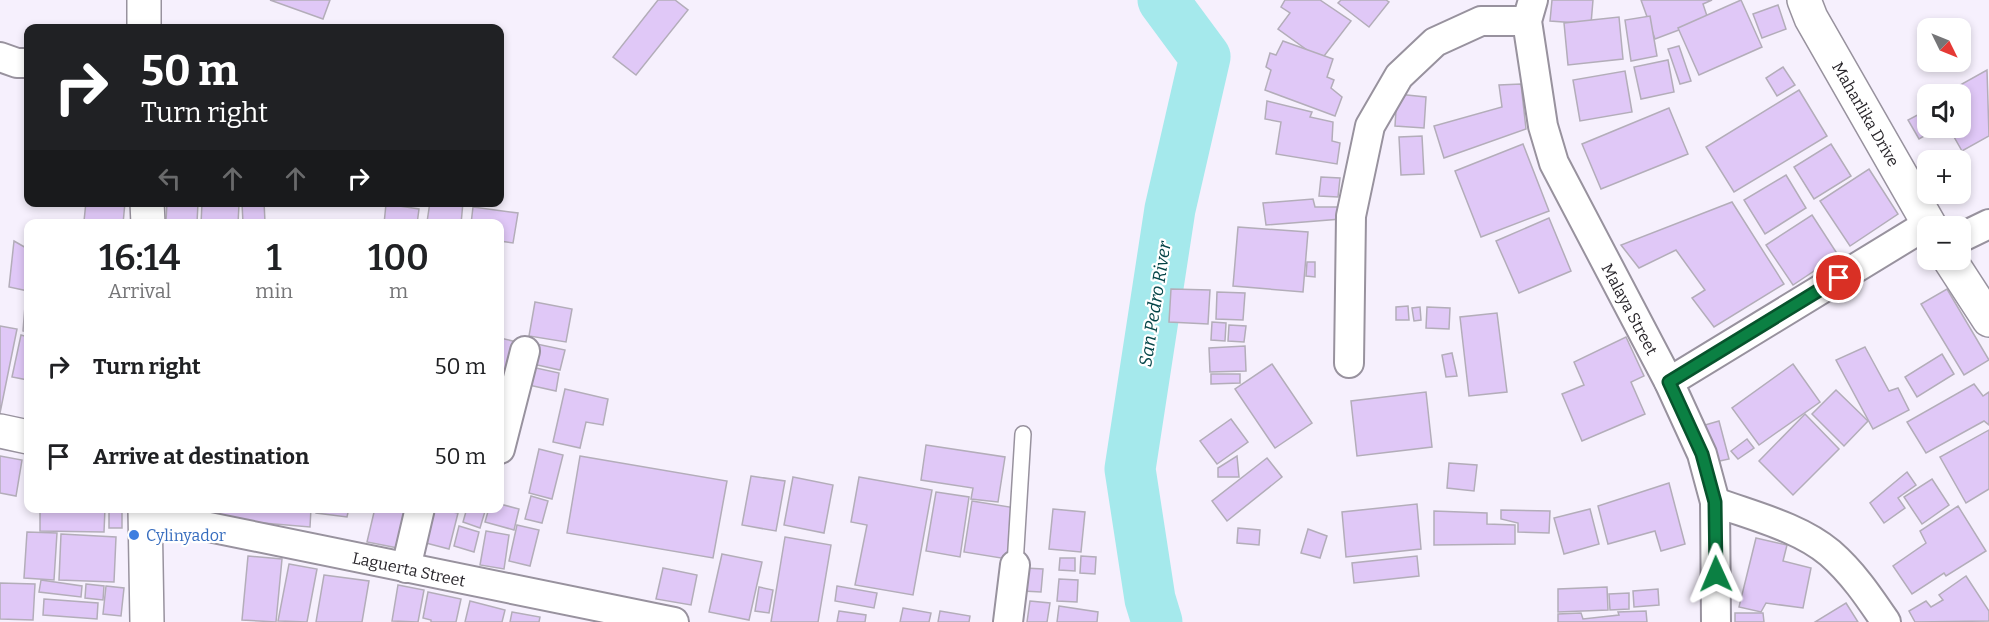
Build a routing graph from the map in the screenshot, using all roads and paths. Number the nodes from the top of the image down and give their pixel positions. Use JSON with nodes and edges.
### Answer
{"nodes":[{"id":1,"x":144,"y":0,"type":"edge"},
{"id":2,"x":1804,"y":0,"type":"edge"},
{"id":3,"x":1530,"y":10,"type":"edge"},
{"id":4,"x":144,"y":24,"type":"edge"},
{"id":5,"x":0,"y":57,"type":"edge"},
{"id":6,"x":24,"y":63,"type":"edge"},
{"id":7,"x":1924,"y":216,"type":"edge"},
{"id":8,"x":1989,"y":224,"type":"edge"},
{"id":9,"x":1917,"y":232,"type":"edge"},
{"id":10,"x":1971,"y":233,"type":"edge"},
{"id":11,"x":1956,"y":270,"type":"edge"},
{"id":12,"x":1989,"y":320,"type":"edge"},
{"id":13,"x":525,"y":351,"type":"dead end"},
{"id":14,"x":1349,"y":363,"type":"dead end"},
{"id":15,"x":1669,"y":382,"type":"junction"},
{"id":16,"x":0,"y":431,"type":"edge"},
{"id":17,"x":504,"y":433,"type":"edge"},
{"id":18,"x":1023,"y":434,"type":"dead end"},
{"id":19,"x":24,"y":436,"type":"edge"},
{"id":20,"x":1715,"y":502,"type":"junction"},
{"id":21,"x":145,"y":513,"type":"edge"},
{"id":22,"x":154,"y":513,"type":"edge"},
{"id":23,"x":419,"y":513,"type":"edge"},
{"id":24,"x":1015,"y":565,"type":"joint"},
{"id":25,"x":406,"y":568,"type":"junction"},
{"id":26,"x":622,"y":617,"type":"edge"},
{"id":27,"x":147,"y":622,"type":"edge"},
{"id":28,"x":674,"y":622,"type":"edge"},
{"id":29,"x":1008,"y":622,"type":"edge"},
{"id":30,"x":1716,"y":622,"type":"edge"},
{"id":31,"x":1886,"y":622,"type":"edge"}],
"edges":[{"from":1,"to":4,"type":"street"},
{"from":2,"to":7,"type":"street","name":"Maharlika Drive"},
{"from":3,"to":14,"type":"street"},
{"from":3,"to":15,"type":"street","name":"Malaya Street"},
{"from":5,"to":6,"type":"street"},
{"from":8,"to":10,"type":"street"},
{"from":9,"to":15,"type":"street"},
{"from":11,"to":12,"type":"street"},
{"from":13,"to":17,"type":"street"},
{"from":15,"to":20,"type":"street","name":"Malaya Street"},
{"from":16,"to":19,"type":"street"},
{"from":18,"to":24,"type":"lane"},
{"from":20,"to":30,"type":"street","name":"Malaya Street"},
{"from":20,"to":31,"type":"street"},
{"from":21,"to":27,"type":"street"},
{"from":22,"to":25,"type":"street","name":"Laguerta Street"},
{"from":23,"to":25,"type":"street"},
{"from":24,"to":29,"type":"street"},
{"from":25,"to":26,"type":"street","name":"Laguerta Street"},
{"from":26,"to":28,"type":"street","name":"Laguerta Street"}]}
